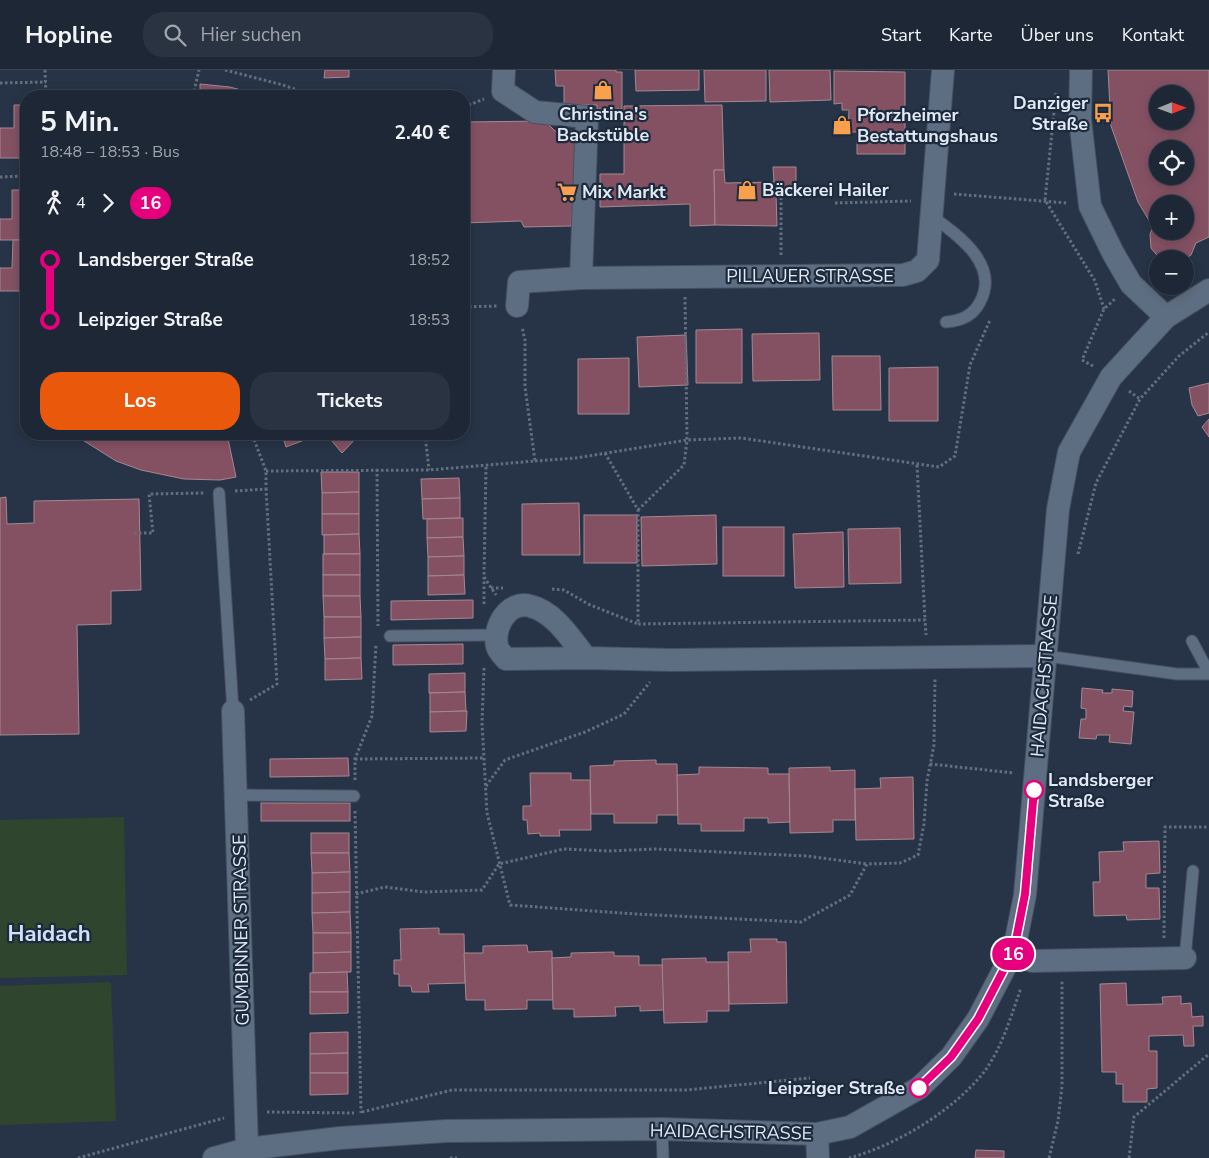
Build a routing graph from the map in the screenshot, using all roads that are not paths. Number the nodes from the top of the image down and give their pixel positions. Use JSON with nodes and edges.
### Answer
{"nodes":[{"id":1,"x":943,"y":70,"type":"edge"},
{"id":2,"x":1081,"y":70,"type":"edge"},
{"id":3,"x":504,"y":81,"type":"edge"},
{"id":4,"x":933,"y":217,"type":"junction"},
{"id":5,"x":581,"y":278,"type":"junction"},
{"id":6,"x":1209,"y":290,"type":"edge"},
{"id":7,"x":517,"y":306,"type":"road end"},
{"id":8,"x":1166,"y":317,"type":"junction"},
{"id":9,"x":946,"y":322,"type":"dead end"},
{"id":10,"x":219,"y":493,"type":"dead end"},
{"id":11,"x":497,"y":635,"type":"junction"},
{"id":12,"x":390,"y":636,"type":"dead end"},
{"id":13,"x":1192,"y":641,"type":"dead end"},
{"id":14,"x":1046,"y":656,"type":"junction"},
{"id":15,"x":586,"y":658,"type":"junction"},
{"id":16,"x":1209,"y":674,"type":"edge"},
{"id":17,"x":233,"y":711,"type":"joint"},
{"id":18,"x":238,"y":795,"type":"junction"},
{"id":19,"x":354,"y":796,"type":"dead end"},
{"id":20,"x":1193,"y":871,"type":"dead end"},
{"id":21,"x":1014,"y":950,"type":"junction"},
{"id":22,"x":1174,"y":959,"type":"joint"},
{"id":23,"x":662,"y":1130,"type":"junction"},
{"id":24,"x":816,"y":1134,"type":"junction"},
{"id":25,"x":248,"y":1149,"type":"junction"},
{"id":26,"x":214,"y":1158,"type":"edge"},
{"id":27,"x":662,"y":1158,"type":"edge"},
{"id":28,"x":818,"y":1158,"type":"edge"}],
"edges":[{"from":1,"to":4,"type":"street","name":"PILLAUER STRASSE"},
{"from":2,"to":8,"type":"street"},
{"from":3,"to":5,"type":"street"},
{"from":4,"to":5,"type":"street","name":"PILLAUER STRASSE"},
{"from":4,"to":9,"type":"lane"},
{"from":5,"to":7,"type":"street","name":"PILLAUER STRASSE"},
{"from":6,"to":8,"type":"street","name":"HAIDACHSTRASSE"},
{"from":8,"to":14,"type":"street","name":"HAIDACHSTRASSE"},
{"from":10,"to":17,"type":"lane"},
{"from":11,"to":12,"type":"lane"},
{"from":11,"to":15,"type":"street"},
{"from":11,"to":15,"type":"street"},
{"from":13,"to":16,"type":"lane"},
{"from":14,"to":15,"type":"street"},
{"from":14,"to":16,"type":"lane"},
{"from":14,"to":21,"type":"street","name":"HAIDACHSTRASSE"},
{"from":17,"to":18,"type":"street","name":"GUMBINNER STRASSE"},
{"from":18,"to":19,"type":"lane"},
{"from":18,"to":25,"type":"street","name":"GUMBINNER STRASSE"},
{"from":20,"to":22,"type":"lane"},
{"from":21,"to":22,"type":"street"},
{"from":21,"to":24,"type":"street","name":"HAIDACHSTRASSE"},
{"from":23,"to":24,"type":"street","name":"HAIDACHSTRASSE"},
{"from":23,"to":25,"type":"street","name":"HAIDACHSTRASSE"},
{"from":23,"to":27,"type":"lane"},
{"from":24,"to":28,"type":"street"},
{"from":25,"to":26,"type":"street","name":"HAIDACHSTRASSE"}]}
